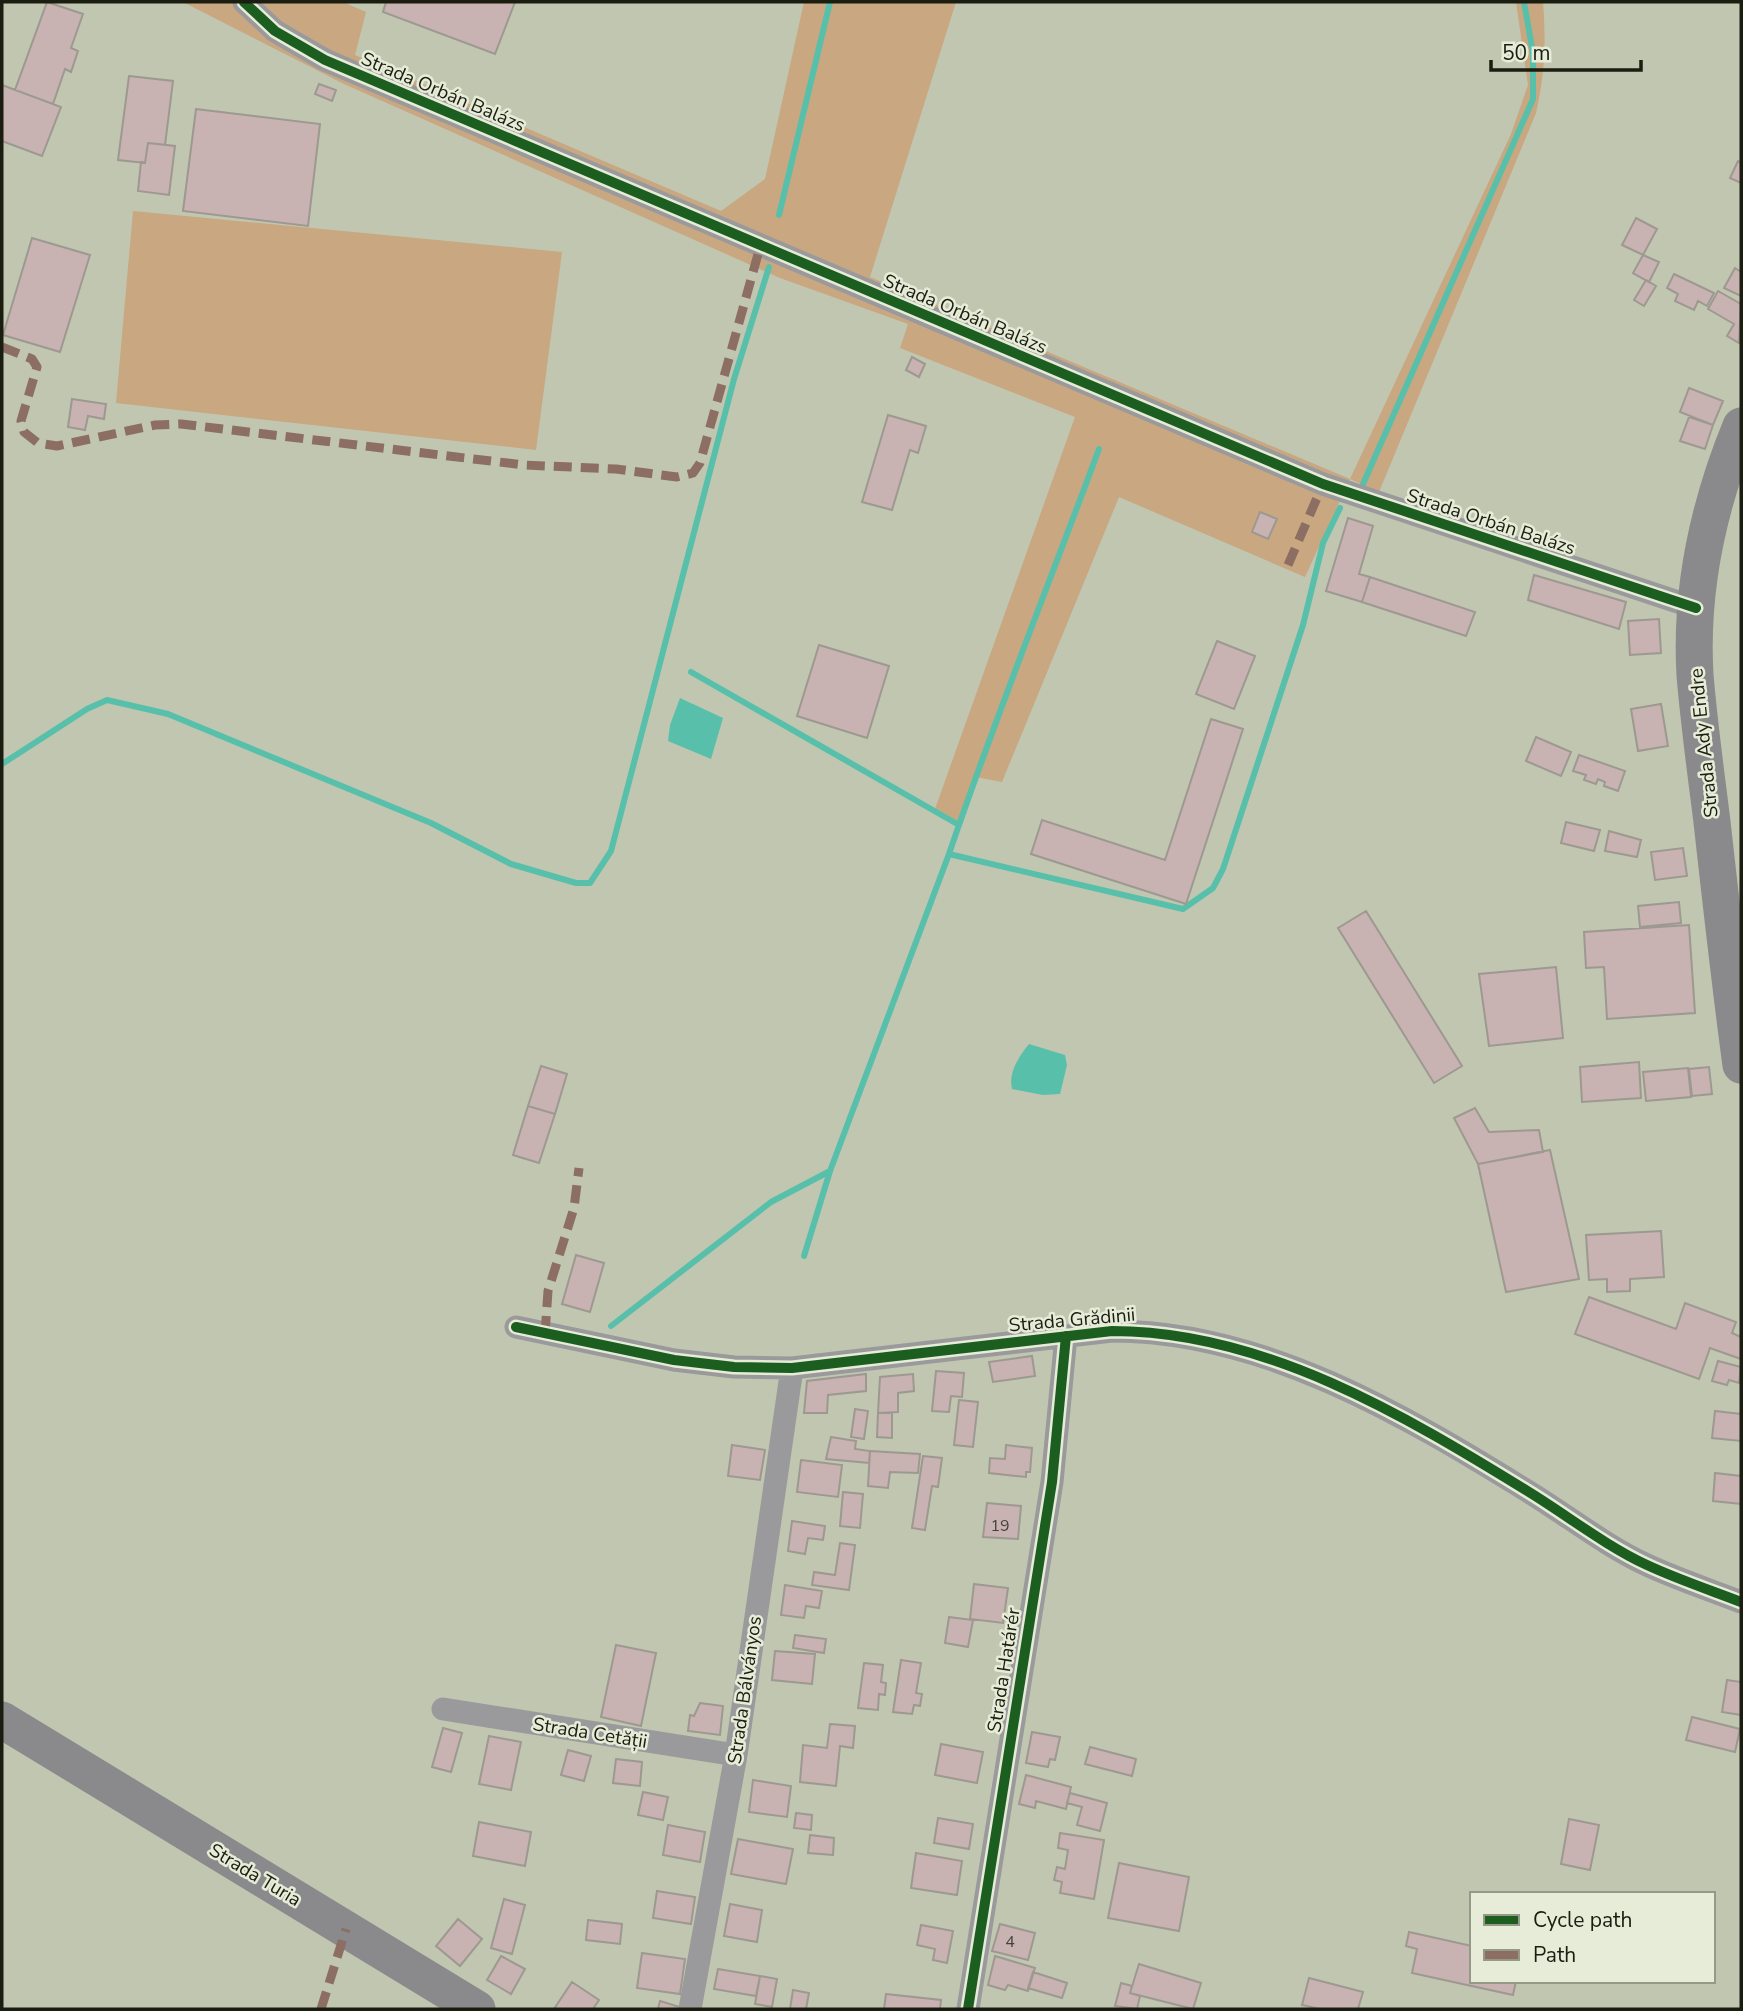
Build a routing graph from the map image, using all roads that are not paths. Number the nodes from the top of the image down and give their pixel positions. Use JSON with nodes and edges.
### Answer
{"nodes":[{"id":1,"x":244,"y":2,"type":"edge"},
{"id":2,"x":1741,"y":426,"type":"edge"},
{"id":3,"x":1696,"y":608,"type":"junction"},
{"id":4,"x":1741,"y":1065,"type":"edge"},
{"id":5,"x":516,"y":1328,"type":"dead end"},
{"id":6,"x":1066,"y":1336,"type":"junction"},
{"id":7,"x":792,"y":1368,"type":"junction"},
{"id":8,"x":1741,"y":1602,"type":"edge"},
{"id":9,"x":443,"y":1709,"type":"dead end"},
{"id":10,"x":2,"y":1720,"type":"edge"},
{"id":11,"x":736,"y":1755,"type":"junction"},
{"id":12,"x":477,"y":2009,"type":"edge"},
{"id":13,"x":690,"y":2009,"type":"edge"},
{"id":14,"x":968,"y":2009,"type":"edge"}],
"edges":[{"from":1,"to":3,"type":"street","name":"Strada Orbán Balázs"},
{"from":2,"to":3,"type":"main road","name":"Strada Ady Endre"},
{"from":3,"to":4,"type":"main road","name":"Strada Ady Endre"},
{"from":5,"to":7,"type":"street","name":"Strada Grădinii"},
{"from":6,"to":7,"type":"street","name":"Strada Grădinii"},
{"from":6,"to":8,"type":"street","name":"Strada Grădinii"},
{"from":6,"to":14,"type":"street","name":"Strada Határér"},
{"from":7,"to":11,"type":"street","name":"Strada Bálványos"},
{"from":9,"to":11,"type":"street","name":"Strada Cetății"},
{"from":10,"to":12,"type":"main road","name":"Strada Turia"},
{"from":11,"to":13,"type":"street","name":"Strada Bálványos"}]}
